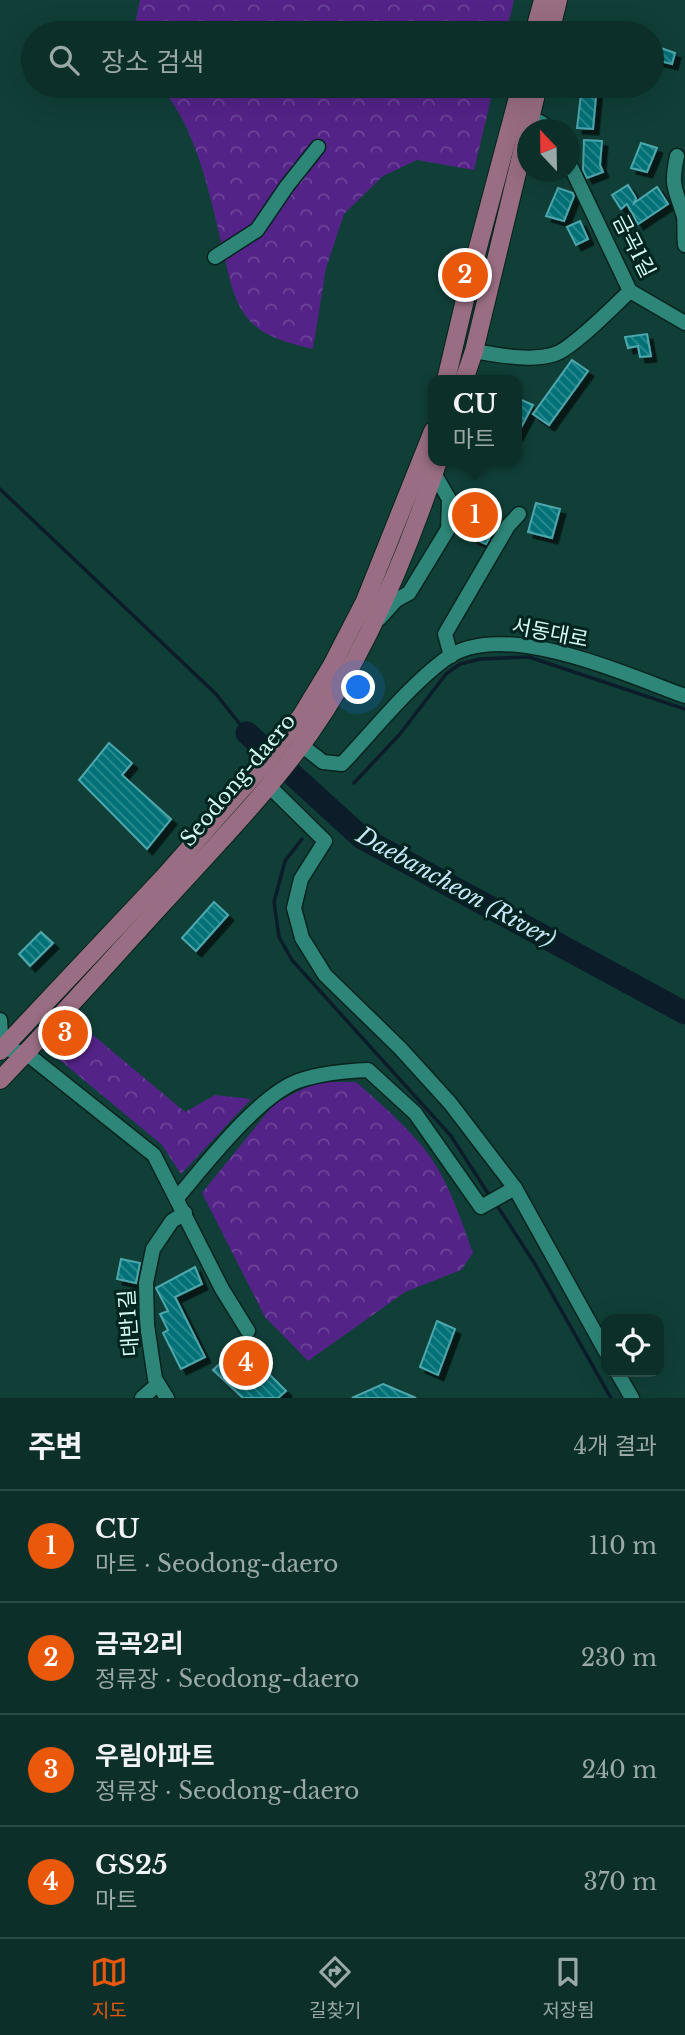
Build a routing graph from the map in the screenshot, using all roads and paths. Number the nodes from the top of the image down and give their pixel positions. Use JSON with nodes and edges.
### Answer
{"nodes":[{"id":1,"x":543,"y":0,"type":"edge"},
{"id":2,"x":558,"y":0,"type":"edge"},
{"id":3,"x":537,"y":21,"type":"edge"},
{"id":4,"x":553,"y":21,"type":"edge"},
{"id":5,"x":521,"y":98,"type":"edge"},
{"id":6,"x":532,"y":98,"type":"edge"},
{"id":7,"x":521,"y":119,"type":"joint"},
{"id":8,"x":517,"y":131,"type":"edge"},
{"id":9,"x":517,"y":139,"type":"edge"},
{"id":10,"x":318,"y":148,"type":"dead end"},
{"id":11,"x":677,"y":156,"type":"dead end"},
{"id":12,"x":577,"y":182,"type":"edge"},
{"id":13,"x":685,"y":219,"type":"edge"},
{"id":14,"x":685,"y":245,"type":"edge"},
{"id":15,"x":215,"y":257,"type":"dead end"},
{"id":16,"x":630,"y":291,"type":"junction"},
{"id":17,"x":685,"y":323,"type":"edge"},
{"id":18,"x":474,"y":351,"type":"junction"},
{"id":19,"x":447,"y":375,"type":"edge"},
{"id":20,"x":466,"y":375,"type":"edge"},
{"id":21,"x":428,"y":444,"type":"edge"},
{"id":22,"x":435,"y":467,"type":"edge"},
{"id":23,"x":519,"y":514,"type":"dead end"},
{"id":24,"x":374,"y":624,"type":"junction"},
{"id":25,"x":451,"y":656,"type":"junction"},
{"id":26,"x":685,"y":696,"type":"edge"},
{"id":27,"x":292,"y":746,"type":"junction"},
{"id":28,"x":270,"y":775,"type":"junction"},
{"id":29,"x":0,"y":1020,"type":"edge"},
{"id":30,"x":1,"y":1049,"type":"edge"},
{"id":31,"x":26,"y":1053,"type":"junction"},
{"id":32,"x":0,"y":1080,"type":"edge"},
{"id":33,"x":515,"y":1188,"type":"junction"},
{"id":34,"x":177,"y":1198,"type":"junction"},
{"id":35,"x":185,"y":1213,"type":"junction"},
{"id":36,"x":248,"y":1331,"type":"dead end"},
{"id":37,"x":601,"y":1343,"type":"edge"},
{"id":38,"x":620,"y":1377,"type":"edge"},
{"id":39,"x":158,"y":1384,"type":"junction"},
{"id":40,"x":142,"y":1398,"type":"edge"},
{"id":41,"x":167,"y":1398,"type":"edge"},
{"id":42,"x":632,"y":1398,"type":"edge"}],
"edges":[{"from":1,"to":3,"type":"main road"},
{"from":2,"to":4,"type":"main road"},
{"from":5,"to":7,"type":"main road"},
{"from":6,"to":7,"type":"main road"},
{"from":8,"to":19,"type":"main road"},
{"from":9,"to":18,"type":"main road"},
{"from":10,"to":15,"type":"street"},
{"from":11,"to":13,"type":"street"},
{"from":12,"to":16,"type":"street","name":"금곡1길"},
{"from":13,"to":14,"type":"street"},
{"from":16,"to":17,"type":"street","name":"금곡1길"},
{"from":16,"to":18,"type":"street"},
{"from":18,"to":20,"type":"main road"},
{"from":21,"to":27,"type":"main road","name":"Seodong-daero"},
{"from":22,"to":24,"type":"main road","name":"Seodong-daero"},
{"from":22,"to":24,"type":"street"},
{"from":23,"to":25,"type":"street"},
{"from":24,"to":27,"type":"main road","name":"Seodong-daero"},
{"from":25,"to":26,"type":"street","name":"서동대로"},
{"from":25,"to":27,"type":"street","name":"서동대로"},
{"from":27,"to":28,"type":"main road","name":"Seodong-daero"},
{"from":28,"to":30,"type":"main road","name":"Seodong-daero"},
{"from":28,"to":31,"type":"main road","name":"Seodong-daero"},
{"from":28,"to":33,"type":"street"},
{"from":29,"to":30,"type":"street"},
{"from":30,"to":31,"type":"street"},
{"from":31,"to":32,"type":"main road","name":"Seodong-daero"},
{"from":31,"to":34,"type":"street"},
{"from":33,"to":34,"type":"street"},
{"from":33,"to":37,"type":"street"},
{"from":34,"to":35,"type":"street"},
{"from":35,"to":36,"type":"street"},
{"from":35,"to":39,"type":"street","name":"대반1길"},
{"from":38,"to":42,"type":"street"},
{"from":39,"to":40,"type":"street"},
{"from":39,"to":41,"type":"street","name":"대반1길"}]}
